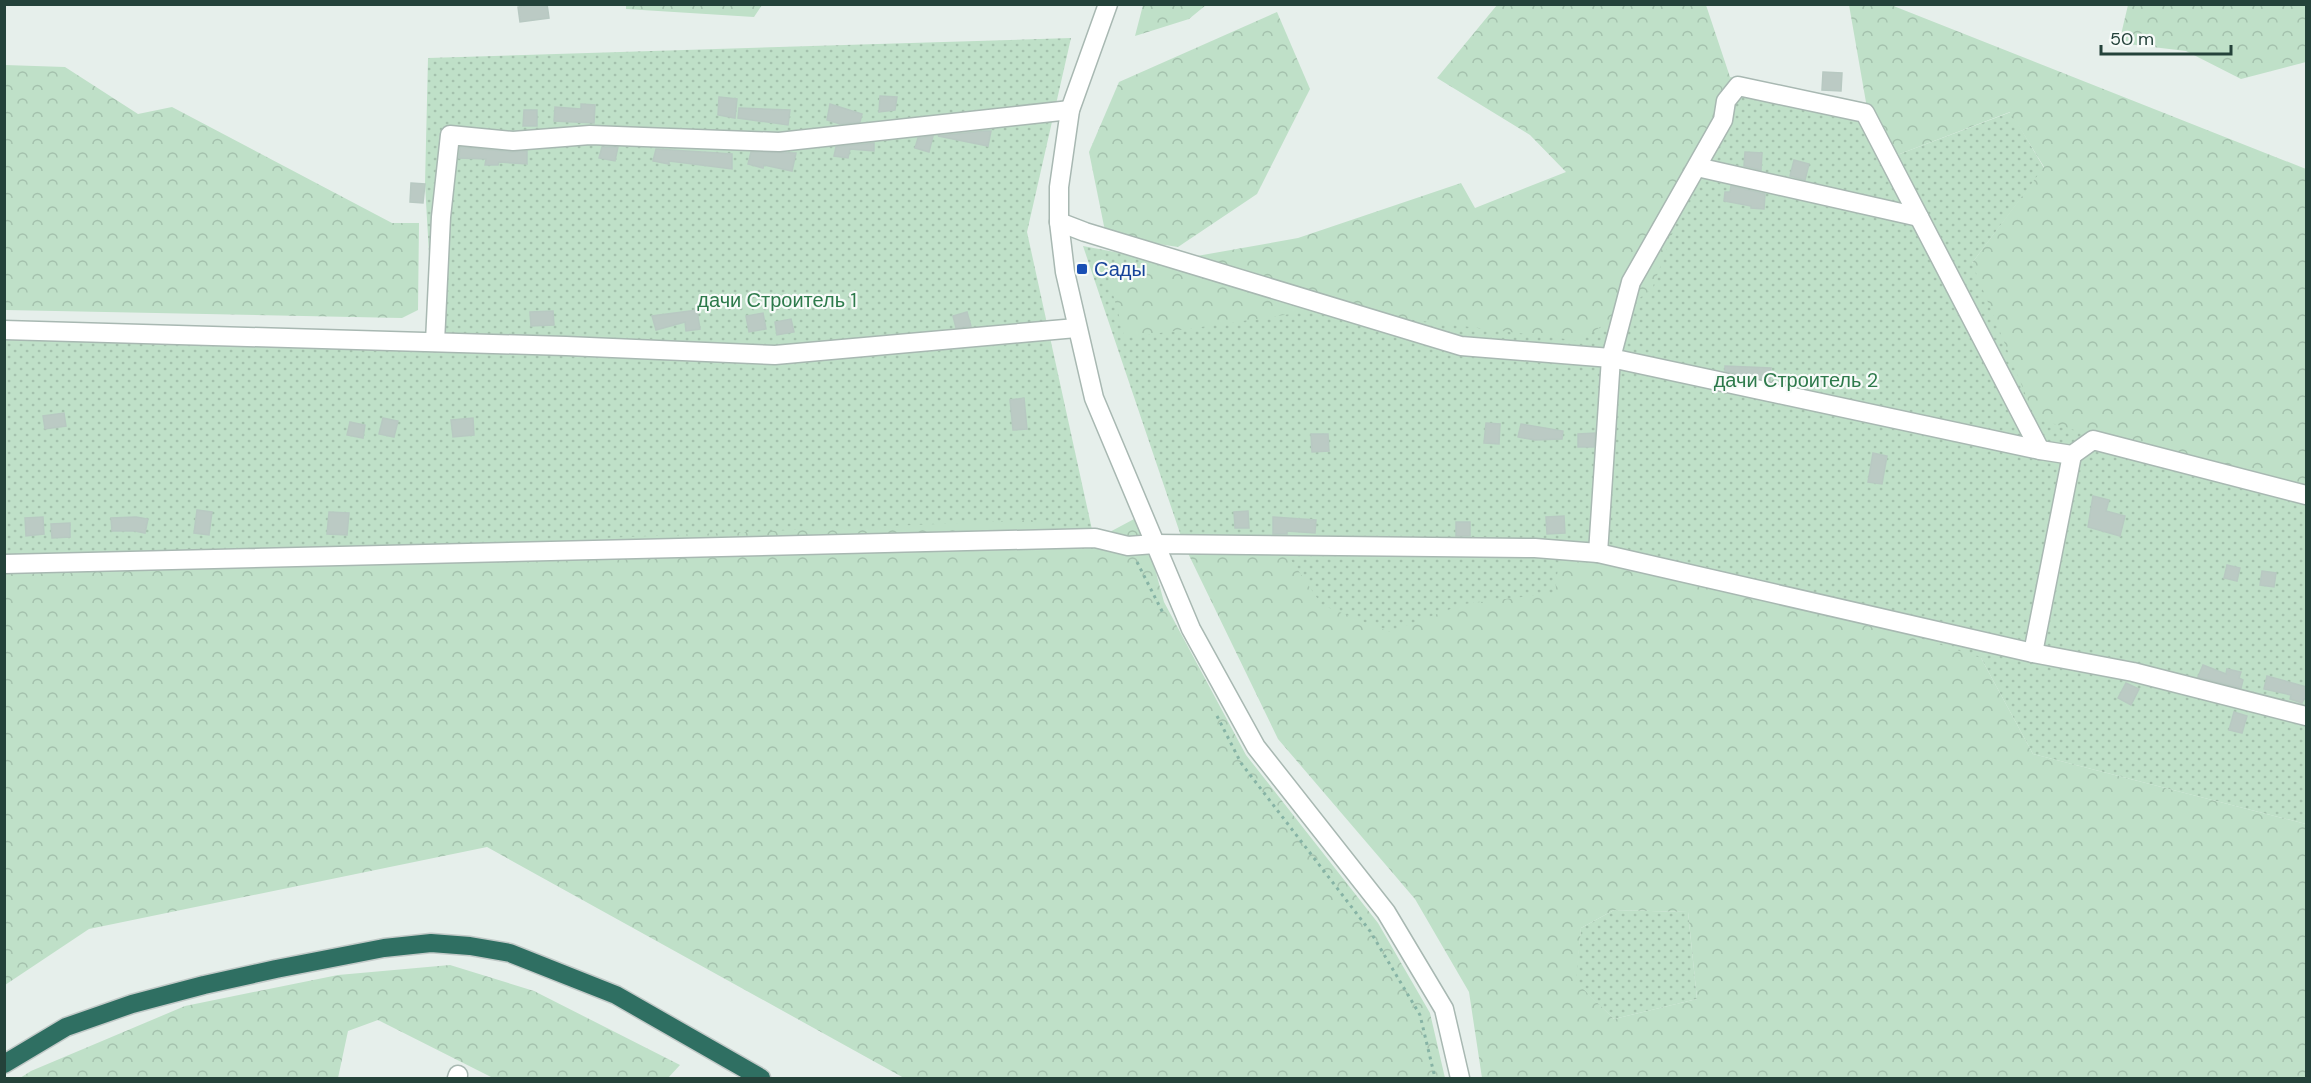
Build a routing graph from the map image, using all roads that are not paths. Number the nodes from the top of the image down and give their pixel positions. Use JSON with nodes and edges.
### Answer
{"nodes":[{"id":1,"x":1108,"y":4,"type":"edge"},
{"id":2,"x":1070,"y":110,"type":"junction"},
{"id":3,"x":1697,"y":167,"type":"junction"},
{"id":4,"x":1919,"y":217,"type":"junction"},
{"id":5,"x":1059,"y":222,"type":"junction"},
{"id":6,"x":1076,"y":328,"type":"junction"},
{"id":7,"x":4,"y":330,"type":"edge"},
{"id":8,"x":435,"y":342,"type":"junction"},
{"id":9,"x":1611,"y":358,"type":"junction"},
{"id":10,"x":2040,"y":450,"type":"junction"},
{"id":11,"x":2072,"y":455,"type":"junction"},
{"id":12,"x":2307,"y":495,"type":"edge"},
{"id":13,"x":1155,"y":544,"type":"junction"},
{"id":14,"x":1598,"y":553,"type":"junction"},
{"id":15,"x":4,"y":564,"type":"edge"},
{"id":16,"x":2033,"y":653,"type":"junction"},
{"id":17,"x":2307,"y":716,"type":"edge"},
{"id":18,"x":4,"y":1064,"type":"edge"},
{"id":19,"x":761,"y":1078,"type":"edge"},
{"id":20,"x":1460,"y":1078,"type":"edge"}],
"edges":[{"from":1,"to":2,"type":"street"},
{"from":2,"to":5,"type":"street"},
{"from":2,"to":8,"type":"street"},
{"from":3,"to":4,"type":"street"},
{"from":3,"to":4,"type":"street"},
{"from":3,"to":9,"type":"street"},
{"from":4,"to":10,"type":"street"},
{"from":5,"to":6,"type":"street"},
{"from":5,"to":9,"type":"street"},
{"from":6,"to":8,"type":"street"},
{"from":6,"to":13,"type":"street"},
{"from":7,"to":8,"type":"street"},
{"from":9,"to":10,"type":"street"},
{"from":9,"to":14,"type":"street"},
{"from":10,"to":11,"type":"street"},
{"from":11,"to":12,"type":"street"},
{"from":11,"to":16,"type":"street"},
{"from":13,"to":14,"type":"street"},
{"from":13,"to":15,"type":"street"},
{"from":13,"to":20,"type":"street"},
{"from":14,"to":16,"type":"street"},
{"from":16,"to":17,"type":"street"},
{"from":18,"to":19,"type":"highway"}]}
